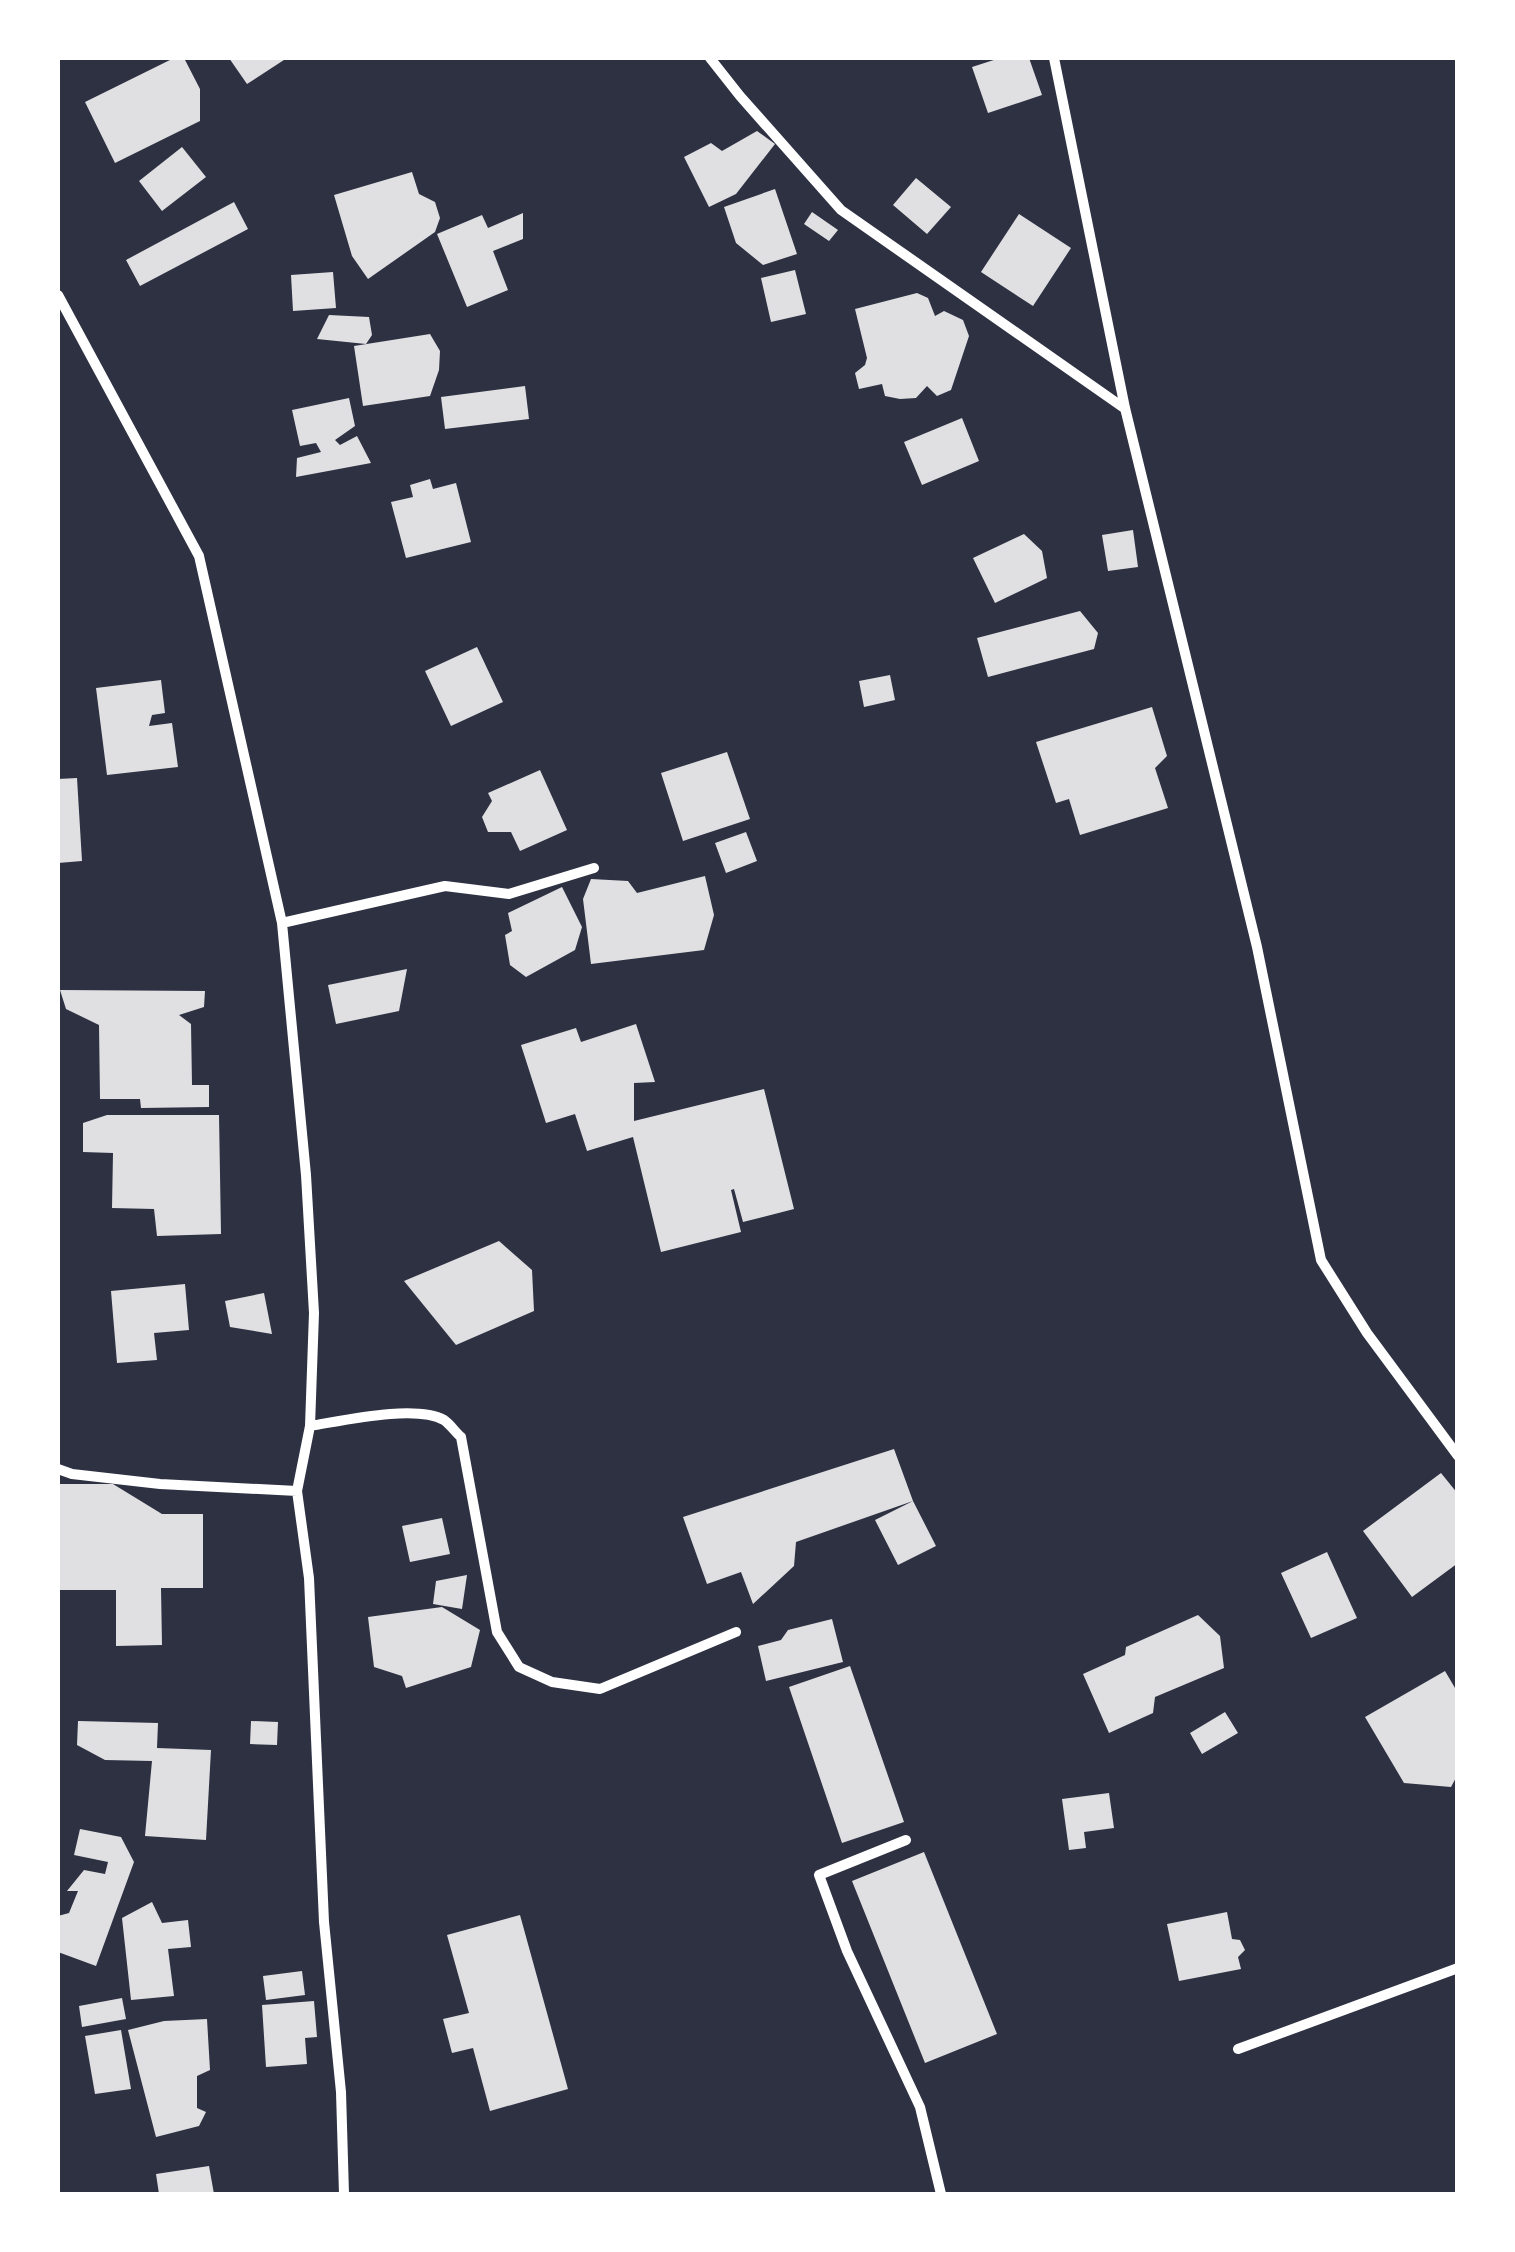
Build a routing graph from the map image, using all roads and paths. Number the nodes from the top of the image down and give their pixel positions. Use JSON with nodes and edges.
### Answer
{"nodes":[{"id":1,"x":710,"y":58,"type":"edge"},
{"id":2,"x":1054,"y":58,"type":"edge"},
{"id":3,"x":58,"y":295,"type":"edge"},
{"id":4,"x":1125,"y":408,"type":"junction"},
{"id":5,"x":594,"y":868,"type":"dead end"},
{"id":6,"x":282,"y":923,"type":"junction"},
{"id":7,"x":310,"y":1426,"type":"junction"},
{"id":8,"x":1458,"y":1456,"type":"edge"},
{"id":9,"x":58,"y":1468,"type":"edge"},
{"id":10,"x":297,"y":1492,"type":"junction"},
{"id":11,"x":736,"y":1632,"type":"dead end"},
{"id":12,"x":906,"y":1840,"type":"dead end"},
{"id":13,"x":1458,"y":1968,"type":"edge"},
{"id":14,"x":1238,"y":2049,"type":"dead end"},
{"id":15,"x":344,"y":2194,"type":"edge"},
{"id":16,"x":942,"y":2194,"type":"edge"}],
"edges":[{"from":1,"to":4,"type":"street"},
{"from":2,"to":4,"type":"street"},
{"from":3,"to":6,"type":"street"},
{"from":4,"to":8,"type":"street"},
{"from":5,"to":6,"type":"street"},
{"from":6,"to":7,"type":"street"},
{"from":7,"to":10,"type":"street"},
{"from":7,"to":11,"type":"street"},
{"from":9,"to":10,"type":"street"},
{"from":10,"to":15,"type":"street"},
{"from":12,"to":16,"type":"street"},
{"from":13,"to":14,"type":"street"}]}
